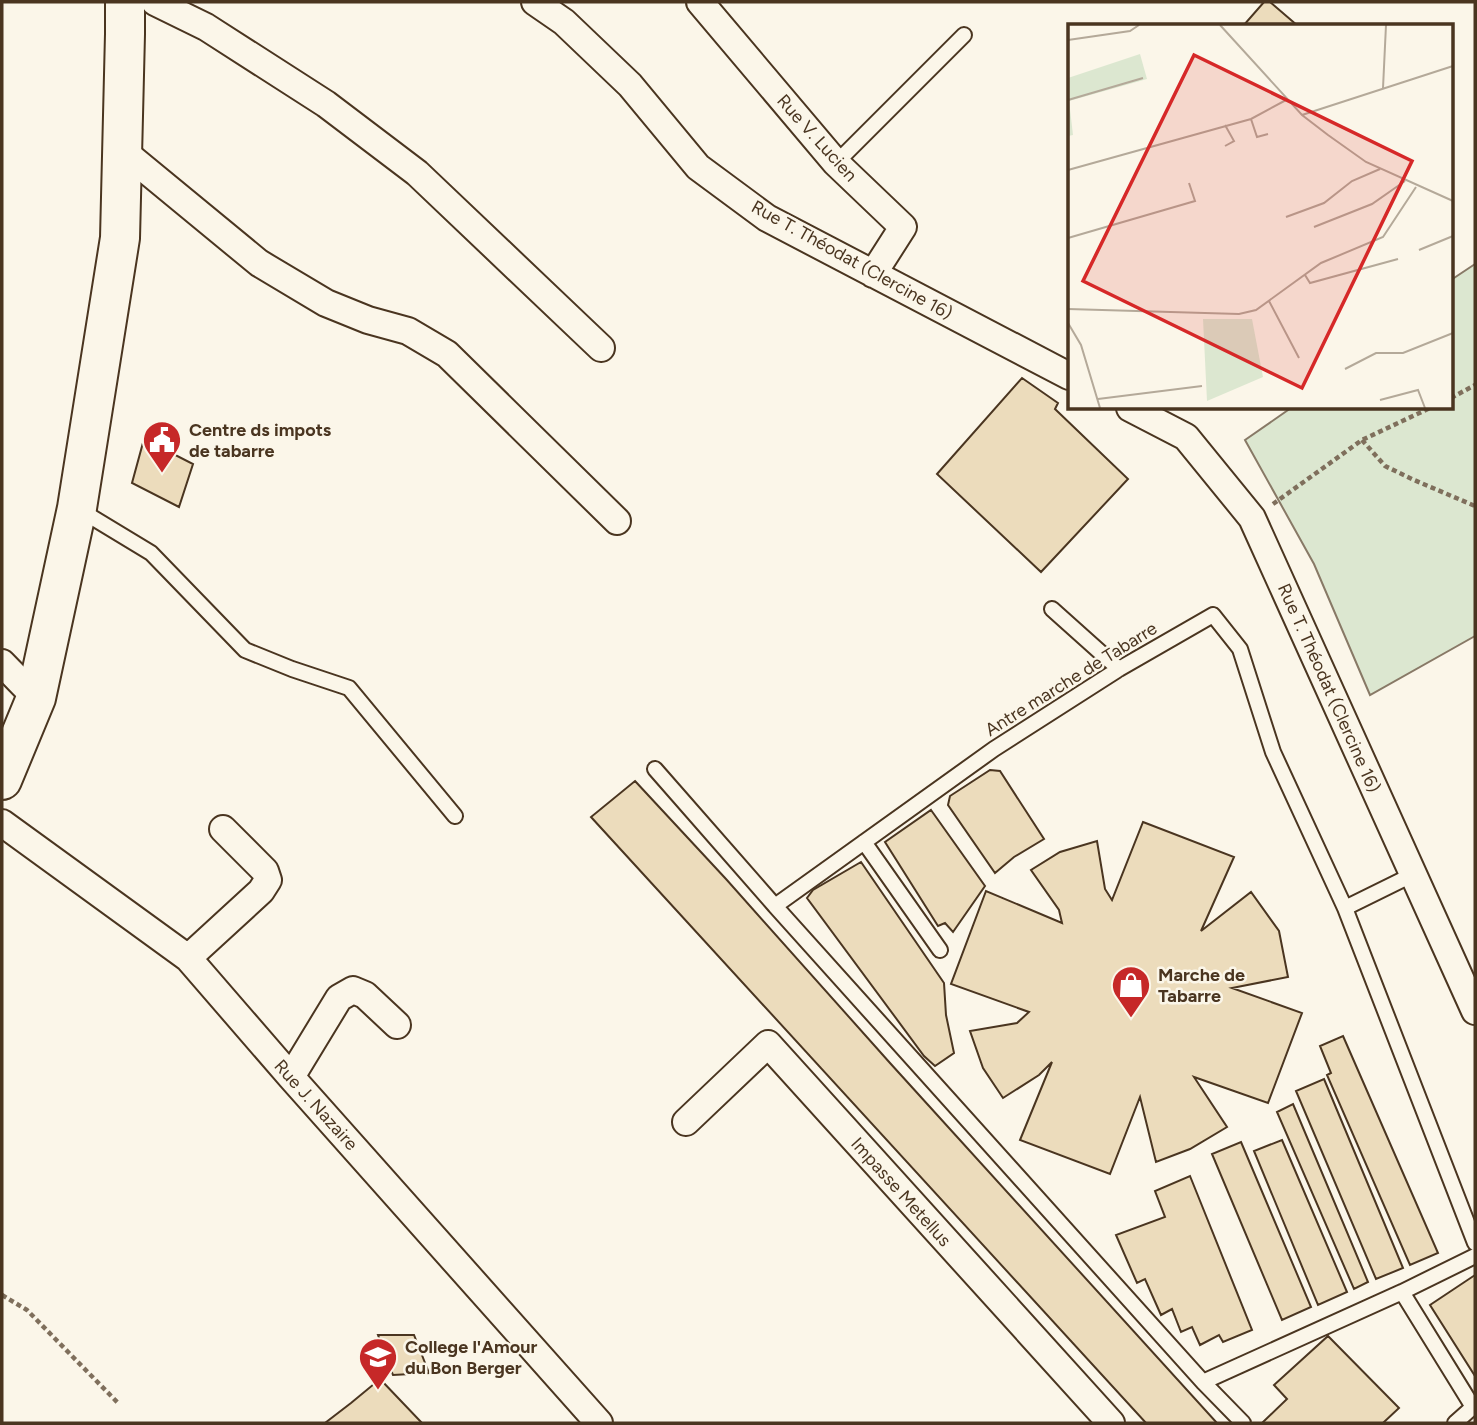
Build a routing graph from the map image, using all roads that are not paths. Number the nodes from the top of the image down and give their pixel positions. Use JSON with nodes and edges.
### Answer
{"nodes":[{"id":1,"x":125,"y":2,"type":"edge"},
{"id":2,"x":155,"y":2,"type":"edge"},
{"id":3,"x":535,"y":2,"type":"edge"},
{"id":4,"x":700,"y":2,"type":"edge"},
{"id":5,"x":964,"y":35,"type":"dead end"},
{"id":6,"x":123,"y":150,"type":"junction"},
{"id":7,"x":836,"y":163,"type":"junction"},
{"id":8,"x":873,"y":274,"type":"junction"},
{"id":9,"x":601,"y":348,"type":"dead end"},
{"id":10,"x":1068,"y":375,"type":"edge"},
{"id":11,"x":1133,"y":410,"type":"edge"},
{"id":12,"x":77,"y":508,"type":"junction"},
{"id":13,"x":617,"y":521,"type":"dead end"},
{"id":14,"x":1052,"y":609,"type":"dead end"},
{"id":15,"x":2,"y":663,"type":"edge"},
{"id":16,"x":1119,"y":669,"type":"junction"},
{"id":17,"x":36,"y":698,"type":"junction"},
{"id":18,"x":655,"y":769,"type":"dead end"},
{"id":19,"x":2,"y":780,"type":"edge"},
{"id":20,"x":455,"y":816,"type":"dead end"},
{"id":21,"x":2,"y":823,"type":"edge"},
{"id":22,"x":223,"y":829,"type":"dead end"},
{"id":23,"x":864,"y":842,"type":"junction"},
{"id":24,"x":1414,"y":874,"type":"junction"},
{"id":25,"x":775,"y":906,"type":"junction"},
{"id":26,"x":1345,"y":908,"type":"junction"},
{"id":27,"x":940,"y":950,"type":"dead end"},
{"id":28,"x":188,"y":958,"type":"junction"},
{"id":29,"x":1475,"y":1011,"type":"edge"},
{"id":30,"x":397,"y":1025,"type":"dead end"},
{"id":31,"x":291,"y":1077,"type":"junction"},
{"id":32,"x":686,"y":1122,"type":"dead end"},
{"id":33,"x":1475,"y":1243,"type":"edge"},
{"id":34,"x":1475,"y":1256,"type":"edge"},
{"id":35,"x":1402,"y":1292,"type":"junction"},
{"id":36,"x":1203,"y":1382,"type":"junction"},
{"id":37,"x":599,"y":1423,"type":"edge"},
{"id":38,"x":1111,"y":1423,"type":"edge"},
{"id":39,"x":1243,"y":1423,"type":"edge"},
{"id":40,"x":1455,"y":1423,"type":"edge"}],
"edges":[{"from":1,"to":6,"type":"main road"},
{"from":2,"to":9,"type":"street"},
{"from":3,"to":8,"type":"street","name":"Rue T. Théodat (Clercine 16)"},
{"from":4,"to":7,"type":"street","name":"Rue V. Lucien"},
{"from":5,"to":7,"type":"lane"},
{"from":6,"to":12,"type":"main road"},
{"from":6,"to":13,"type":"street"},
{"from":7,"to":8,"type":"street","name":"Rue V. Lucien"},
{"from":8,"to":10,"type":"street","name":"Rue T. Théodat (Clercine 16)"},
{"from":11,"to":24,"type":"street","name":"Rue T. Théodat (Clercine 16)"},
{"from":12,"to":17,"type":"main road"},
{"from":12,"to":20,"type":"lane"},
{"from":14,"to":16,"type":"lane"},
{"from":15,"to":17,"type":"street"},
{"from":16,"to":23,"type":"lane","name":"Antre marche de Tabarre"},
{"from":16,"to":26,"type":"lane","name":"Antre marche de Tabarre"},
{"from":17,"to":19,"type":"main road"},
{"from":18,"to":25,"type":"lane"},
{"from":21,"to":28,"type":"street","name":"Rue J. Nazaire"},
{"from":22,"to":28,"type":"street"},
{"from":23,"to":25,"type":"lane","name":"Antre marche de Tabarre"},
{"from":23,"to":27,"type":"lane"},
{"from":24,"to":26,"type":"lane"},
{"from":24,"to":29,"type":"street","name":"Rue T. Théodat (Clercine 16)"},
{"from":25,"to":36,"type":"lane"},
{"from":26,"to":33,"type":"lane"},
{"from":28,"to":31,"type":"street","name":"Rue J. Nazaire"},
{"from":30,"to":31,"type":"street"},
{"from":31,"to":37,"type":"street","name":"Rue J. Nazaire"},
{"from":32,"to":38,"type":"street","name":"Impasse Metellus"},
{"from":34,"to":35,"type":"lane"},
{"from":35,"to":36,"type":"lane"},
{"from":35,"to":40,"type":"lane"},
{"from":36,"to":39,"type":"lane"}]}
